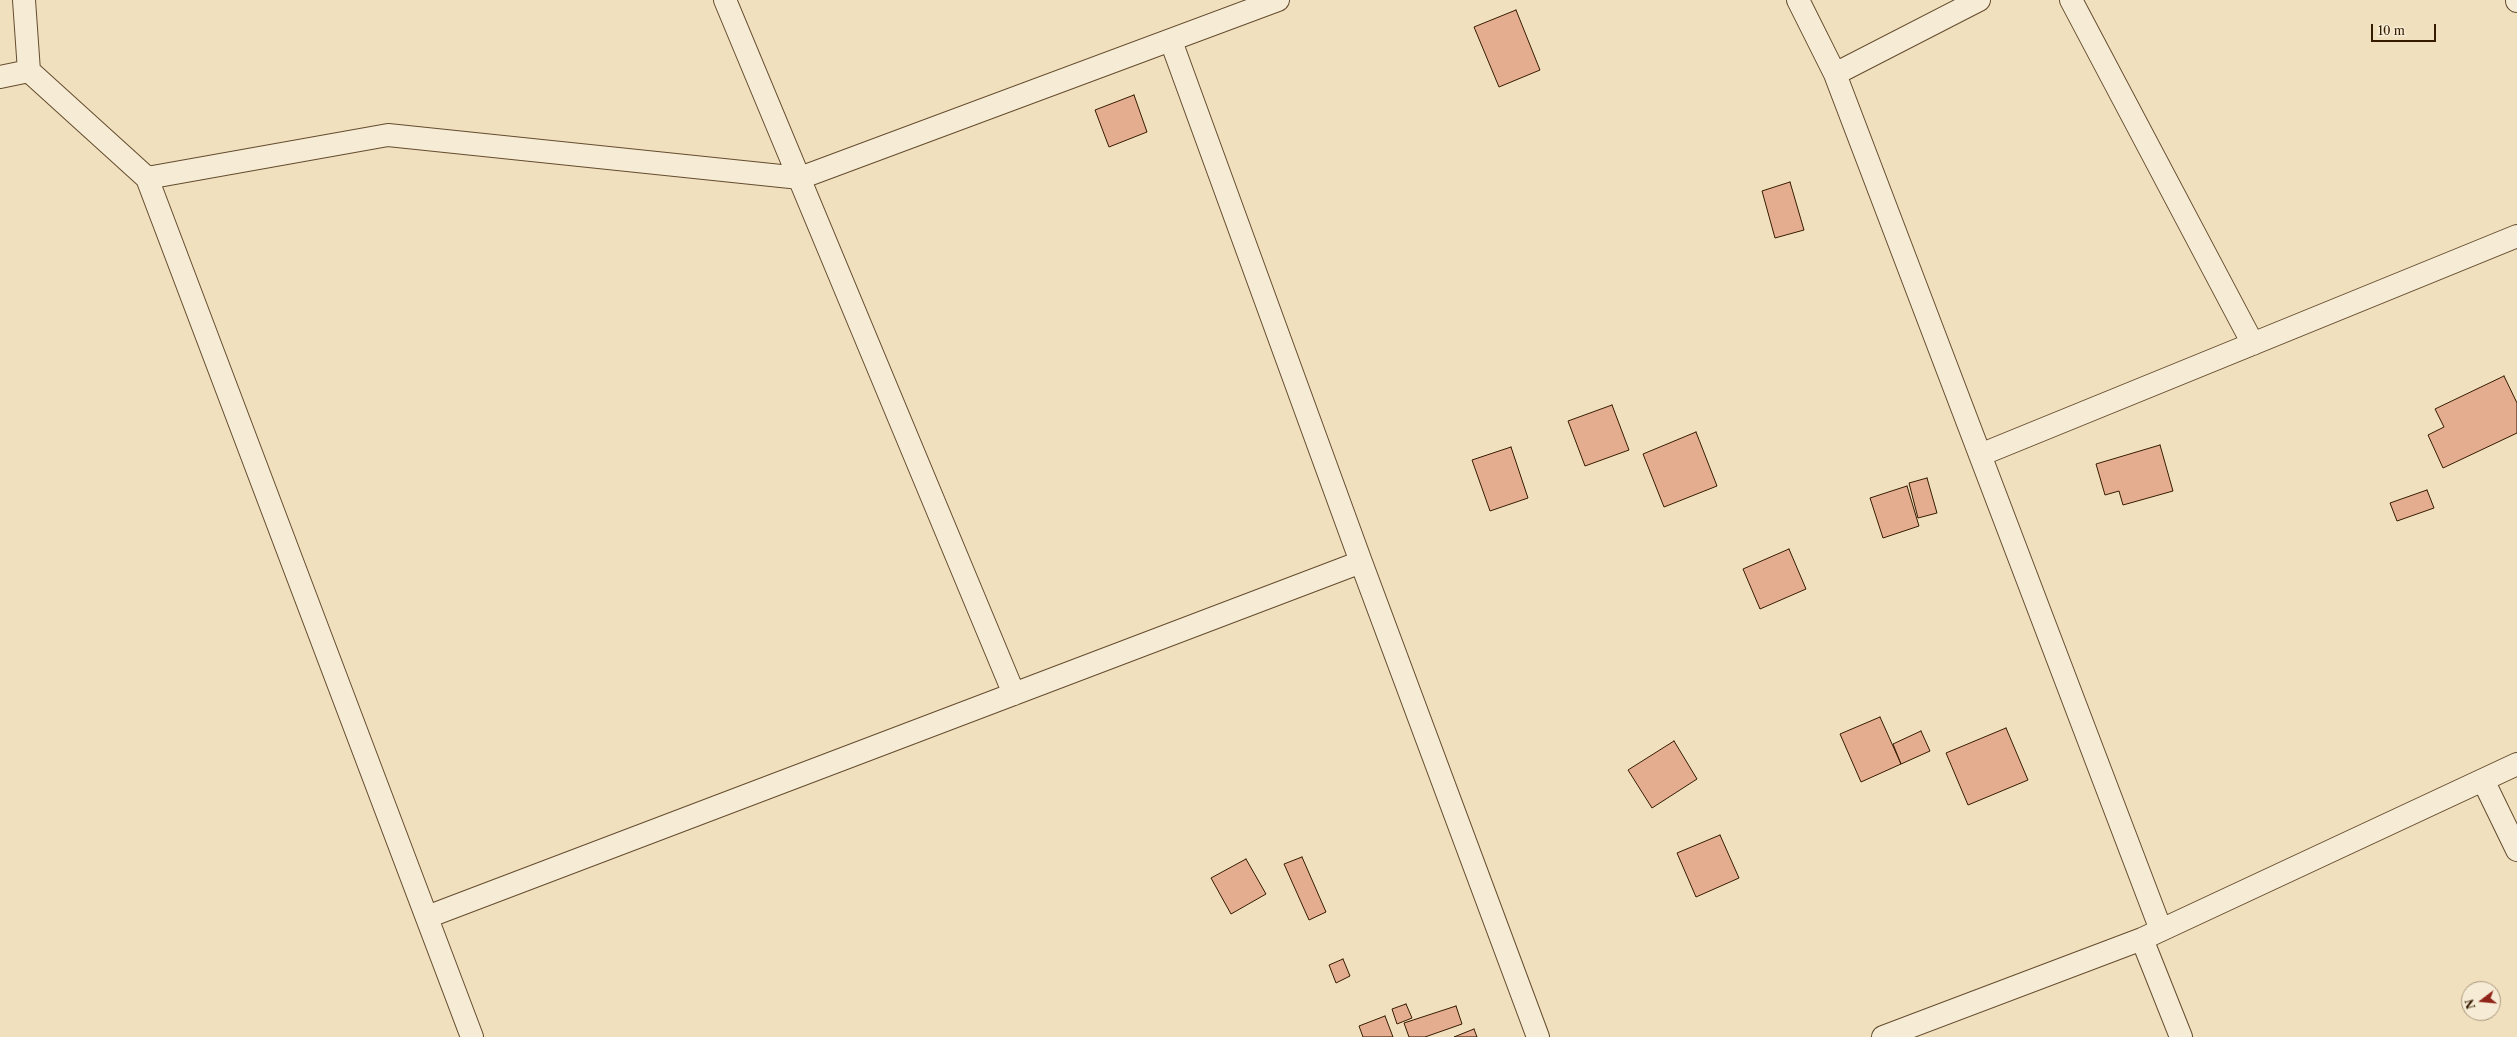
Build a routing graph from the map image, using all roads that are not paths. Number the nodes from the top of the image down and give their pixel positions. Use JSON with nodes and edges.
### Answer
{"nodes":[{"id":1,"x":24,"y":0,"type":"edge"},
{"id":2,"x":725,"y":0,"type":"edge"},
{"id":3,"x":1278,"y":0,"type":"edge"},
{"id":4,"x":1798,"y":0,"type":"edge"},
{"id":5,"x":1979,"y":0,"type":"edge"},
{"id":6,"x":2071,"y":0,"type":"edge"},
{"id":7,"x":1171,"y":41,"type":"junction"},
{"id":8,"x":29,"y":71,"type":"junction"},
{"id":9,"x":1835,"y":74,"type":"junction"},
{"id":10,"x":0,"y":77,"type":"edge"},
{"id":11,"x":147,"y":178,"type":"junction"},
{"id":12,"x":800,"y":178,"type":"junction"},
{"id":13,"x":2517,"y":236,"type":"edge"},
{"id":14,"x":2253,"y":344,"type":"junction"},
{"id":15,"x":1980,"y":455,"type":"junction"},
{"id":16,"x":1361,"y":562,"type":"junction"},
{"id":17,"x":1014,"y":694,"type":"junction"},
{"id":18,"x":2517,"y":764,"type":"edge"},
{"id":19,"x":2483,"y":780,"type":"junction"},
{"id":20,"x":2517,"y":850,"type":"edge"},
{"id":21,"x":427,"y":917,"type":"junction"},
{"id":22,"x":2151,"y":935,"type":"junction"},
{"id":23,"x":472,"y":1037,"type":"edge"},
{"id":24,"x":1538,"y":1037,"type":"edge"},
{"id":25,"x":1883,"y":1037,"type":"edge"},
{"id":26,"x":2181,"y":1037,"type":"edge"}],
"edges":[{"from":1,"to":8,"type":"street"},
{"from":2,"to":12,"type":"street"},
{"from":3,"to":7,"type":"street"},
{"from":4,"to":9,"type":"street"},
{"from":5,"to":9,"type":"street"},
{"from":6,"to":14,"type":"street"},
{"from":7,"to":12,"type":"street"},
{"from":7,"to":16,"type":"street"},
{"from":8,"to":10,"type":"street"},
{"from":8,"to":11,"type":"street"},
{"from":9,"to":15,"type":"street"},
{"from":11,"to":12,"type":"street"},
{"from":11,"to":21,"type":"street"},
{"from":12,"to":17,"type":"street"},
{"from":13,"to":14,"type":"street"},
{"from":14,"to":15,"type":"street"},
{"from":15,"to":22,"type":"street"},
{"from":16,"to":17,"type":"street"},
{"from":16,"to":24,"type":"street"},
{"from":17,"to":21,"type":"street"},
{"from":18,"to":19,"type":"street"},
{"from":19,"to":20,"type":"street"},
{"from":19,"to":22,"type":"street"},
{"from":21,"to":23,"type":"street"},
{"from":22,"to":25,"type":"street"},
{"from":22,"to":26,"type":"street"}]}
